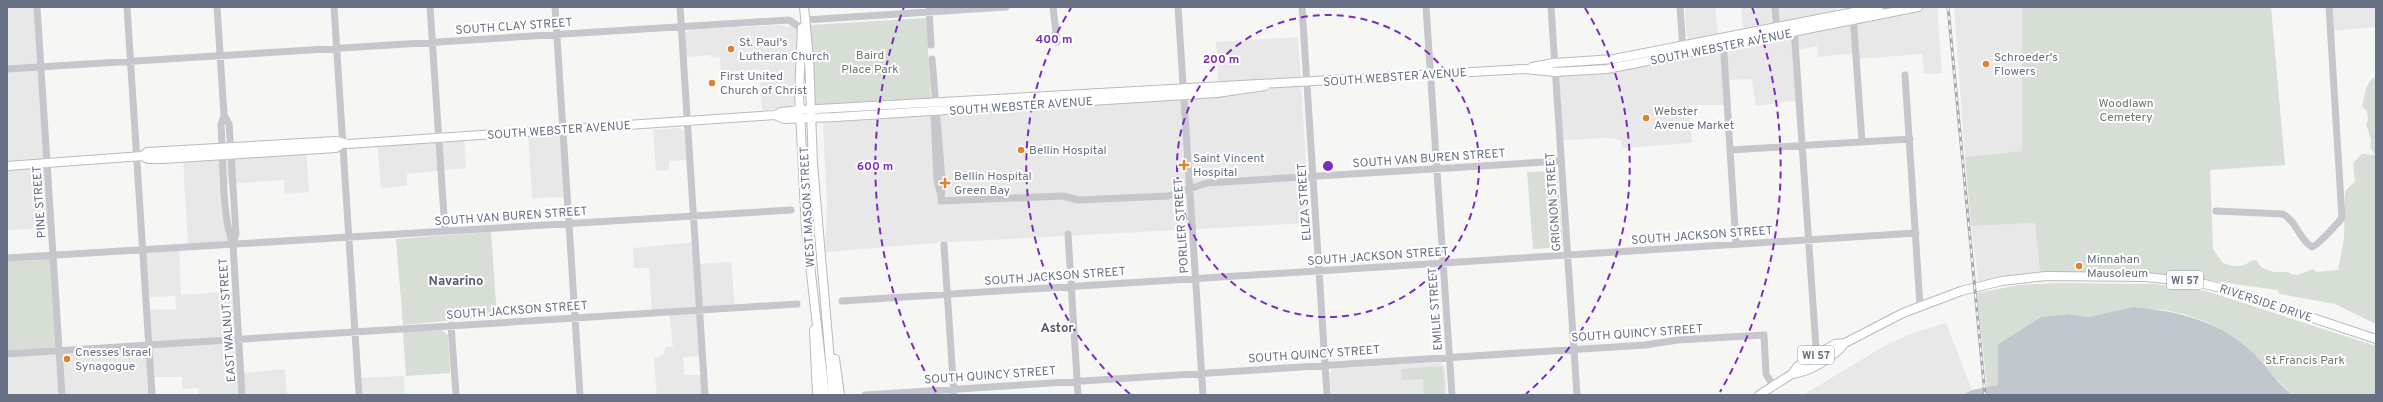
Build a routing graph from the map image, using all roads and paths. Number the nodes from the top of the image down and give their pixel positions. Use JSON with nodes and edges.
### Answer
{"nodes":[{"id":1,"x":37,"y":7,"type":"edge"},
{"id":2,"x":127,"y":7,"type":"edge"},
{"id":3,"x":217,"y":7,"type":"edge"},
{"id":4,"x":334,"y":7,"type":"edge"},
{"id":5,"x":430,"y":7,"type":"edge"},
{"id":6,"x":555,"y":7,"type":"edge"},
{"id":7,"x":680,"y":7,"type":"edge"},
{"id":8,"x":804,"y":7,"type":"edge"},
{"id":9,"x":1006,"y":7,"type":"edge"},
{"id":10,"x":1053,"y":7,"type":"edge"},
{"id":11,"x":1178,"y":7,"type":"edge"},
{"id":12,"x":1302,"y":7,"type":"edge"},
{"id":13,"x":1426,"y":7,"type":"edge"},
{"id":14,"x":1551,"y":7,"type":"edge"},
{"id":15,"x":1680,"y":7,"type":"edge"},
{"id":16,"x":1775,"y":7,"type":"edge"},
{"id":17,"x":1878,"y":7,"type":"edge"},
{"id":18,"x":1918,"y":7,"type":"edge"},
{"id":19,"x":2329,"y":7,"type":"edge"},
{"id":20,"x":929,"y":9,"type":"edge"},
{"id":21,"x":1870,"y":11,"type":"edge"},
{"id":22,"x":1853,"y":12,"type":"junction"},
{"id":23,"x":805,"y":20,"type":"junction"},
{"id":24,"x":1854,"y":21,"type":"junction"},
{"id":25,"x":681,"y":27,"type":"junction"},
{"id":26,"x":1794,"y":28,"type":"junction"},
{"id":27,"x":1777,"y":32,"type":"junction"},
{"id":28,"x":802,"y":34,"type":"junction"},
{"id":29,"x":557,"y":35,"type":"junction"},
{"id":30,"x":1723,"y":38,"type":"junction"},
{"id":31,"x":1057,"y":42,"type":"dead end"},
{"id":32,"x":433,"y":43,"type":"junction"},
{"id":33,"x":931,"y":45,"type":"dead end"},
{"id":34,"x":1723,"y":47,"type":"junction"},
{"id":35,"x":336,"y":49,"type":"junction"},
{"id":36,"x":1683,"y":51,"type":"junction"},
{"id":37,"x":220,"y":56,"type":"junction"},
{"id":38,"x":932,"y":59,"type":"dead end"},
{"id":39,"x":131,"y":62,"type":"junction"},
{"id":40,"x":1554,"y":63,"type":"junction"},
{"id":41,"x":41,"y":67,"type":"junction"},
{"id":42,"x":7,"y":69,"type":"edge"},
{"id":43,"x":1524,"y":69,"type":"junction"},
{"id":44,"x":1555,"y":72,"type":"junction"},
{"id":45,"x":1431,"y":74,"type":"junction"},
{"id":46,"x":1905,"y":75,"type":"dead end"},
{"id":47,"x":1307,"y":82,"type":"junction"},
{"id":48,"x":1183,"y":92,"type":"junction"},
{"id":49,"x":935,"y":107,"type":"junction"},
{"id":50,"x":810,"y":109,"type":"junction"},
{"id":51,"x":800,"y":110,"type":"junction"},
{"id":52,"x":775,"y":116,"type":"junction"},
{"id":53,"x":810,"y":118,"type":"junction"},
{"id":54,"x":801,"y":119,"type":"junction"},
{"id":55,"x":687,"y":122,"type":"junction"},
{"id":56,"x":563,"y":130,"type":"junction"},
{"id":57,"x":439,"y":138,"type":"junction"},
{"id":58,"x":1910,"y":139,"type":"junction"},
{"id":59,"x":1862,"y":142,"type":"junction"},
{"id":60,"x":342,"y":144,"type":"junction"},
{"id":61,"x":1803,"y":146,"type":"junction"},
{"id":62,"x":1730,"y":150,"type":"junction"},
{"id":63,"x":226,"y":151,"type":"junction"},
{"id":64,"x":139,"y":156,"type":"junction"},
{"id":65,"x":1562,"y":161,"type":"junction"},
{"id":66,"x":47,"y":162,"type":"junction"},
{"id":67,"x":7,"y":166,"type":"edge"},
{"id":68,"x":1437,"y":168,"type":"junction"},
{"id":69,"x":1313,"y":176,"type":"junction"},
{"id":70,"x":1190,"y":189,"type":"junction"},
{"id":71,"x":791,"y":210,"type":"dead end"},
{"id":72,"x":2216,"y":211,"type":"dead end"},
{"id":73,"x":693,"y":215,"type":"junction"},
{"id":74,"x":569,"y":223,"type":"junction"},
{"id":75,"x":445,"y":231,"type":"junction"},
{"id":76,"x":1916,"y":233,"type":"junction"},
{"id":77,"x":1068,"y":234,"type":"dead end"},
{"id":78,"x":348,"y":237,"type":"junction"},
{"id":79,"x":1809,"y":240,"type":"junction"},
{"id":80,"x":233,"y":244,"type":"junction"},
{"id":81,"x":1736,"y":244,"type":"junction"},
{"id":82,"x":944,"y":245,"type":"dead end"},
{"id":83,"x":143,"y":250,"type":"junction"},
{"id":84,"x":53,"y":255,"type":"junction"},
{"id":85,"x":1568,"y":255,"type":"junction"},
{"id":86,"x":7,"y":258,"type":"edge"},
{"id":87,"x":1443,"y":263,"type":"junction"},
{"id":88,"x":1319,"y":270,"type":"junction"},
{"id":89,"x":1195,"y":278,"type":"junction"},
{"id":90,"x":1071,"y":286,"type":"junction"},
{"id":91,"x":947,"y":294,"type":"junction"},
{"id":92,"x":842,"y":301,"type":"dead end"},
{"id":93,"x":797,"y":304,"type":"dead end"},
{"id":94,"x":1920,"y":306,"type":"junction"},
{"id":95,"x":824,"y":307,"type":"junction"},
{"id":96,"x":699,"y":309,"type":"junction"},
{"id":97,"x":815,"y":309,"type":"junction"},
{"id":98,"x":575,"y":317,"type":"junction"},
{"id":99,"x":451,"y":325,"type":"junction"},
{"id":100,"x":355,"y":331,"type":"junction"},
{"id":101,"x":239,"y":338,"type":"junction"},
{"id":102,"x":2376,"y":339,"type":"edge"},
{"id":103,"x":149,"y":344,"type":"junction"},
{"id":104,"x":1574,"y":349,"type":"junction"},
{"id":105,"x":59,"y":350,"type":"junction"},
{"id":106,"x":7,"y":354,"type":"edge"},
{"id":107,"x":1449,"y":357,"type":"junction"},
{"id":108,"x":1821,"y":357,"type":"junction"},
{"id":109,"x":1325,"y":365,"type":"junction"},
{"id":110,"x":1202,"y":372,"type":"junction"},
{"id":111,"x":1078,"y":380,"type":"junction"},
{"id":112,"x":1773,"y":386,"type":"junction"},
{"id":113,"x":954,"y":392,"type":"edge"},
{"id":114,"x":62,"y":395,"type":"edge"},
{"id":115,"x":152,"y":395,"type":"edge"},
{"id":116,"x":242,"y":395,"type":"edge"},
{"id":117,"x":359,"y":395,"type":"edge"},
{"id":118,"x":456,"y":395,"type":"edge"},
{"id":119,"x":580,"y":395,"type":"edge"},
{"id":120,"x":705,"y":395,"type":"edge"},
{"id":121,"x":817,"y":395,"type":"edge"},
{"id":122,"x":825,"y":395,"type":"edge"},
{"id":123,"x":833,"y":395,"type":"edge"},
{"id":124,"x":840,"y":395,"type":"edge"},
{"id":125,"x":865,"y":395,"type":"edge"},
{"id":126,"x":1078,"y":395,"type":"edge"},
{"id":127,"x":1203,"y":395,"type":"edge"},
{"id":128,"x":1327,"y":395,"type":"edge"},
{"id":129,"x":1452,"y":395,"type":"edge"},
{"id":130,"x":1577,"y":395,"type":"edge"},
{"id":131,"x":1759,"y":395,"type":"edge"}],
"edges":[{"from":1,"to":41,"type":"street","name":"PINE STREET"},
{"from":2,"to":39,"type":"street"},
{"from":3,"to":37,"type":"street","name":"EAST WALNUT STREET"},
{"from":4,"to":35,"type":"street"},
{"from":5,"to":32,"type":"street"},
{"from":6,"to":29,"type":"street"},
{"from":7,"to":25,"type":"street"},
{"from":8,"to":23,"type":"main road"},
{"from":9,"to":20,"type":"street"},
{"from":10,"to":31,"type":"street"},
{"from":11,"to":48,"type":"street","name":"PORLIER STREET"},
{"from":12,"to":47,"type":"street","name":"ELIZA STREET"},
{"from":13,"to":45,"type":"street","name":"EMILIE STREET"},
{"from":14,"to":40,"type":"street","name":"GRIGNON STREET"},
{"from":15,"to":36,"type":"street"},
{"from":16,"to":27,"type":"street"},
{"from":17,"to":21,"type":"main road","name":"SOUTH WEBSTER AVENUE"},
{"from":18,"to":21,"type":"main road","name":"SOUTH WEBSTER AVENUE"},
{"from":19,"to":72,"type":"street"},
{"from":20,"to":23,"type":"street"},
{"from":20,"to":33,"type":"street"},
{"from":21,"to":22,"type":"main road","name":"SOUTH WEBSTER AVENUE"},
{"from":21,"to":24,"type":"main road","name":"SOUTH WEBSTER AVENUE"},
{"from":22,"to":24,"type":"street"},
{"from":22,"to":26,"type":"main road","name":"SOUTH WEBSTER AVENUE"},
{"from":23,"to":28,"type":"main road","name":"WEST MASON STREET"},
{"from":23,"to":50,"type":"main road","name":"WEST MASON STREET"},
{"from":24,"to":26,"type":"main road","name":"SOUTH WEBSTER AVENUE"},
{"from":24,"to":59,"type":"street"},
{"from":25,"to":28,"type":"street","name":"SOUTH CLAY STREET"},
{"from":25,"to":29,"type":"street","name":"SOUTH CLAY STREET"},
{"from":25,"to":55,"type":"street"},
{"from":26,"to":27,"type":"main road","name":"SOUTH WEBSTER AVENUE"},
{"from":26,"to":61,"type":"street"},
{"from":27,"to":30,"type":"main road","name":"SOUTH WEBSTER AVENUE"},
{"from":27,"to":34,"type":"main road","name":"SOUTH WEBSTER AVENUE"},
{"from":28,"to":51,"type":"main road","name":"WEST MASON STREET"},
{"from":29,"to":32,"type":"street","name":"SOUTH CLAY STREET"},
{"from":29,"to":56,"type":"street"},
{"from":30,"to":34,"type":"street"},
{"from":30,"to":36,"type":"main road","name":"SOUTH WEBSTER AVENUE"},
{"from":32,"to":35,"type":"street","name":"SOUTH CLAY STREET"},
{"from":32,"to":57,"type":"street"},
{"from":34,"to":36,"type":"main road","name":"SOUTH WEBSTER AVENUE"},
{"from":34,"to":62,"type":"street"},
{"from":35,"to":37,"type":"street","name":"SOUTH CLAY STREET"},
{"from":35,"to":60,"type":"street"},
{"from":36,"to":40,"type":"main road","name":"SOUTH WEBSTER AVENUE"},
{"from":36,"to":44,"type":"main road","name":"SOUTH WEBSTER AVENUE"},
{"from":37,"to":39,"type":"street","name":"SOUTH CLAY STREET"},
{"from":37,"to":63,"type":"street","name":"EAST WALNUT STREET"},
{"from":38,"to":49,"type":"street"},
{"from":39,"to":41,"type":"street","name":"SOUTH CLAY STREET"},
{"from":39,"to":64,"type":"street"},
{"from":40,"to":43,"type":"main road","name":"SOUTH WEBSTER AVENUE"},
{"from":40,"to":44,"type":"street","name":"GRIGNON STREET"},
{"from":41,"to":42,"type":"street","name":"SOUTH CLAY STREET"},
{"from":41,"to":66,"type":"street","name":"PINE STREET"},
{"from":43,"to":44,"type":"main road","name":"SOUTH WEBSTER AVENUE"},
{"from":43,"to":45,"type":"main road","name":"SOUTH WEBSTER AVENUE"},
{"from":44,"to":65,"type":"street","name":"GRIGNON STREET"},
{"from":45,"to":47,"type":"main road","name":"SOUTH WEBSTER AVENUE"},
{"from":45,"to":68,"type":"street","name":"EMILIE STREET"},
{"from":46,"to":58,"type":"street"},
{"from":47,"to":48,"type":"main road","name":"SOUTH WEBSTER AVENUE"},
{"from":47,"to":69,"type":"street","name":"ELIZA STREET"},
{"from":48,"to":49,"type":"main road","name":"SOUTH WEBSTER AVENUE"},
{"from":48,"to":70,"type":"street","name":"PORLIER STREET"},
{"from":49,"to":50,"type":"main road","name":"SOUTH WEBSTER AVENUE"},
{"from":49,"to":53,"type":"main road","name":"SOUTH WEBSTER AVENUE"},
{"from":49,"to":70,"type":"street","name":"SOUTH VAN BUREN STREET"},
{"from":50,"to":51,"type":"main road","name":"SOUTH WEBSTER AVENUE"},
{"from":50,"to":53,"type":"main road","name":"WEST MASON STREET"},
{"from":51,"to":52,"type":"main road","name":"SOUTH WEBSTER AVENUE"},
{"from":51,"to":54,"type":"main road","name":"WEST MASON STREET"},
{"from":52,"to":54,"type":"main road","name":"SOUTH WEBSTER AVENUE"},
{"from":52,"to":55,"type":"main road","name":"SOUTH WEBSTER AVENUE"},
{"from":53,"to":54,"type":"main road","name":"SOUTH WEBSTER AVENUE"},
{"from":53,"to":95,"type":"main road","name":"WEST MASON STREET"},
{"from":54,"to":97,"type":"main road","name":"WEST MASON STREET"},
{"from":55,"to":56,"type":"main road","name":"SOUTH WEBSTER AVENUE"},
{"from":55,"to":73,"type":"street"},
{"from":56,"to":57,"type":"main road","name":"SOUTH WEBSTER AVENUE"},
{"from":56,"to":74,"type":"street"},
{"from":57,"to":60,"type":"main road","name":"SOUTH WEBSTER AVENUE"},
{"from":57,"to":75,"type":"street"},
{"from":58,"to":59,"type":"street"},
{"from":58,"to":76,"type":"street"},
{"from":59,"to":61,"type":"street"},
{"from":60,"to":63,"type":"main road","name":"SOUTH WEBSTER AVENUE"},
{"from":60,"to":78,"type":"street"},
{"from":61,"to":62,"type":"street"},
{"from":61,"to":79,"type":"street"},
{"from":62,"to":81,"type":"street"},
{"from":63,"to":64,"type":"main road","name":"SOUTH WEBSTER AVENUE"},
{"from":63,"to":80,"type":"street","name":"EAST WALNUT STREET"},
{"from":64,"to":66,"type":"main road","name":"SOUTH WEBSTER AVENUE"},
{"from":64,"to":83,"type":"street"},
{"from":65,"to":68,"type":"street","name":"SOUTH VAN BUREN STREET"},
{"from":65,"to":85,"type":"street","name":"GRIGNON STREET"},
{"from":66,"to":67,"type":"main road","name":"SOUTH WEBSTER AVENUE"},
{"from":66,"to":84,"type":"street","name":"PINE STREET"},
{"from":68,"to":69,"type":"street","name":"SOUTH VAN BUREN STREET"},
{"from":68,"to":87,"type":"street","name":"EMILIE STREET"},
{"from":69,"to":70,"type":"street","name":"SOUTH VAN BUREN STREET"},
{"from":69,"to":88,"type":"street","name":"ELIZA STREET"},
{"from":70,"to":89,"type":"street","name":"PORLIER STREET"},
{"from":71,"to":73,"type":"street","name":"SOUTH VAN BUREN STREET"},
{"from":73,"to":74,"type":"street","name":"SOUTH VAN BUREN STREET"},
{"from":73,"to":96,"type":"street"},
{"from":74,"to":75,"type":"street","name":"SOUTH VAN BUREN STREET"},
{"from":74,"to":98,"type":"street"},
{"from":75,"to":78,"type":"street","name":"SOUTH VAN BUREN STREET"},
{"from":76,"to":79,"type":"street","name":"SOUTH JACKSON STREET"},
{"from":76,"to":94,"type":"street"},
{"from":77,"to":90,"type":"street"},
{"from":78,"to":80,"type":"street","name":"SOUTH VAN BUREN STREET"},
{"from":78,"to":100,"type":"street"},
{"from":79,"to":81,"type":"street","name":"SOUTH JACKSON STREET"},
{"from":79,"to":108,"type":"street"},
{"from":80,"to":83,"type":"street","name":"SOUTH VAN BUREN STREET"},
{"from":80,"to":101,"type":"street","name":"EAST WALNUT STREET"},
{"from":81,"to":85,"type":"street","name":"SOUTH JACKSON STREET"},
{"from":82,"to":91,"type":"street"},
{"from":83,"to":84,"type":"street","name":"SOUTH VAN BUREN STREET"},
{"from":83,"to":103,"type":"street"},
{"from":84,"to":86,"type":"street","name":"SOUTH VAN BUREN STREET"},
{"from":84,"to":105,"type":"street","name":"PINE STREET"},
{"from":85,"to":87,"type":"street","name":"SOUTH JACKSON STREET"},
{"from":85,"to":104,"type":"street","name":"GRIGNON STREET"},
{"from":87,"to":88,"type":"street","name":"SOUTH JACKSON STREET"},
{"from":87,"to":107,"type":"street","name":"EMILIE STREET"},
{"from":88,"to":89,"type":"street","name":"SOUTH JACKSON STREET"},
{"from":88,"to":109,"type":"street","name":"ELIZA STREET"},
{"from":89,"to":90,"type":"street","name":"SOUTH JACKSON STREET"},
{"from":89,"to":110,"type":"street","name":"PORLIER STREET"},
{"from":90,"to":91,"type":"street","name":"SOUTH JACKSON STREET"},
{"from":90,"to":111,"type":"street"},
{"from":91,"to":92,"type":"street","name":"SOUTH JACKSON STREET"},
{"from":91,"to":113,"type":"street"},
{"from":93,"to":96,"type":"street","name":"SOUTH JACKSON STREET"},
{"from":94,"to":102,"type":"main road","name":"RIVERSIDE DRIVE","number":"WI 57"},
{"from":94,"to":108,"type":"main road","number":"WI 57"},
{"from":95,"to":123,"type":"main road","name":"WEST MASON STREET"},
{"from":95,"to":124,"type":"main road"},
{"from":96,"to":98,"type":"street","name":"SOUTH JACKSON STREET"},
{"from":96,"to":120,"type":"street"},
{"from":97,"to":121,"type":"main road"},
{"from":97,"to":122,"type":"main road","name":"WEST MASON STREET"},
{"from":98,"to":99,"type":"street","name":"SOUTH JACKSON STREET"},
{"from":98,"to":119,"type":"street"},
{"from":99,"to":100,"type":"street","name":"SOUTH JACKSON STREET"},
{"from":99,"to":118,"type":"street"},
{"from":100,"to":101,"type":"street","name":"SOUTH JACKSON STREET"},
{"from":100,"to":117,"type":"street"},
{"from":101,"to":103,"type":"street","name":"SOUTH JACKSON STREET"},
{"from":101,"to":116,"type":"street","name":"EAST WALNUT STREET"},
{"from":103,"to":105,"type":"street","name":"SOUTH JACKSON STREET"},
{"from":103,"to":115,"type":"street"},
{"from":104,"to":107,"type":"street","name":"SOUTH QUINCY STREET"},
{"from":104,"to":112,"type":"street","name":"SOUTH QUINCY STREET"},
{"from":104,"to":130,"type":"street","name":"GRIGNON STREET"},
{"from":105,"to":106,"type":"street","name":"SOUTH JACKSON STREET"},
{"from":105,"to":114,"type":"street","name":"PINE STREET"},
{"from":107,"to":109,"type":"street","name":"SOUTH QUINCY STREET"},
{"from":107,"to":129,"type":"street","name":"EMILIE STREET"},
{"from":108,"to":112,"type":"main road","number":"WI 57"},
{"from":109,"to":110,"type":"street","name":"SOUTH QUINCY STREET"},
{"from":109,"to":128,"type":"street","name":"ELIZA STREET"},
{"from":110,"to":111,"type":"street","name":"SOUTH QUINCY STREET"},
{"from":110,"to":127,"type":"street","name":"PORLIER STREET"},
{"from":111,"to":113,"type":"street","name":"SOUTH QUINCY STREET"},
{"from":111,"to":126,"type":"street"},
{"from":112,"to":131,"type":"main road","number":"WI 57"},
{"from":113,"to":125,"type":"street","name":"SOUTH QUINCY STREET"}]}
